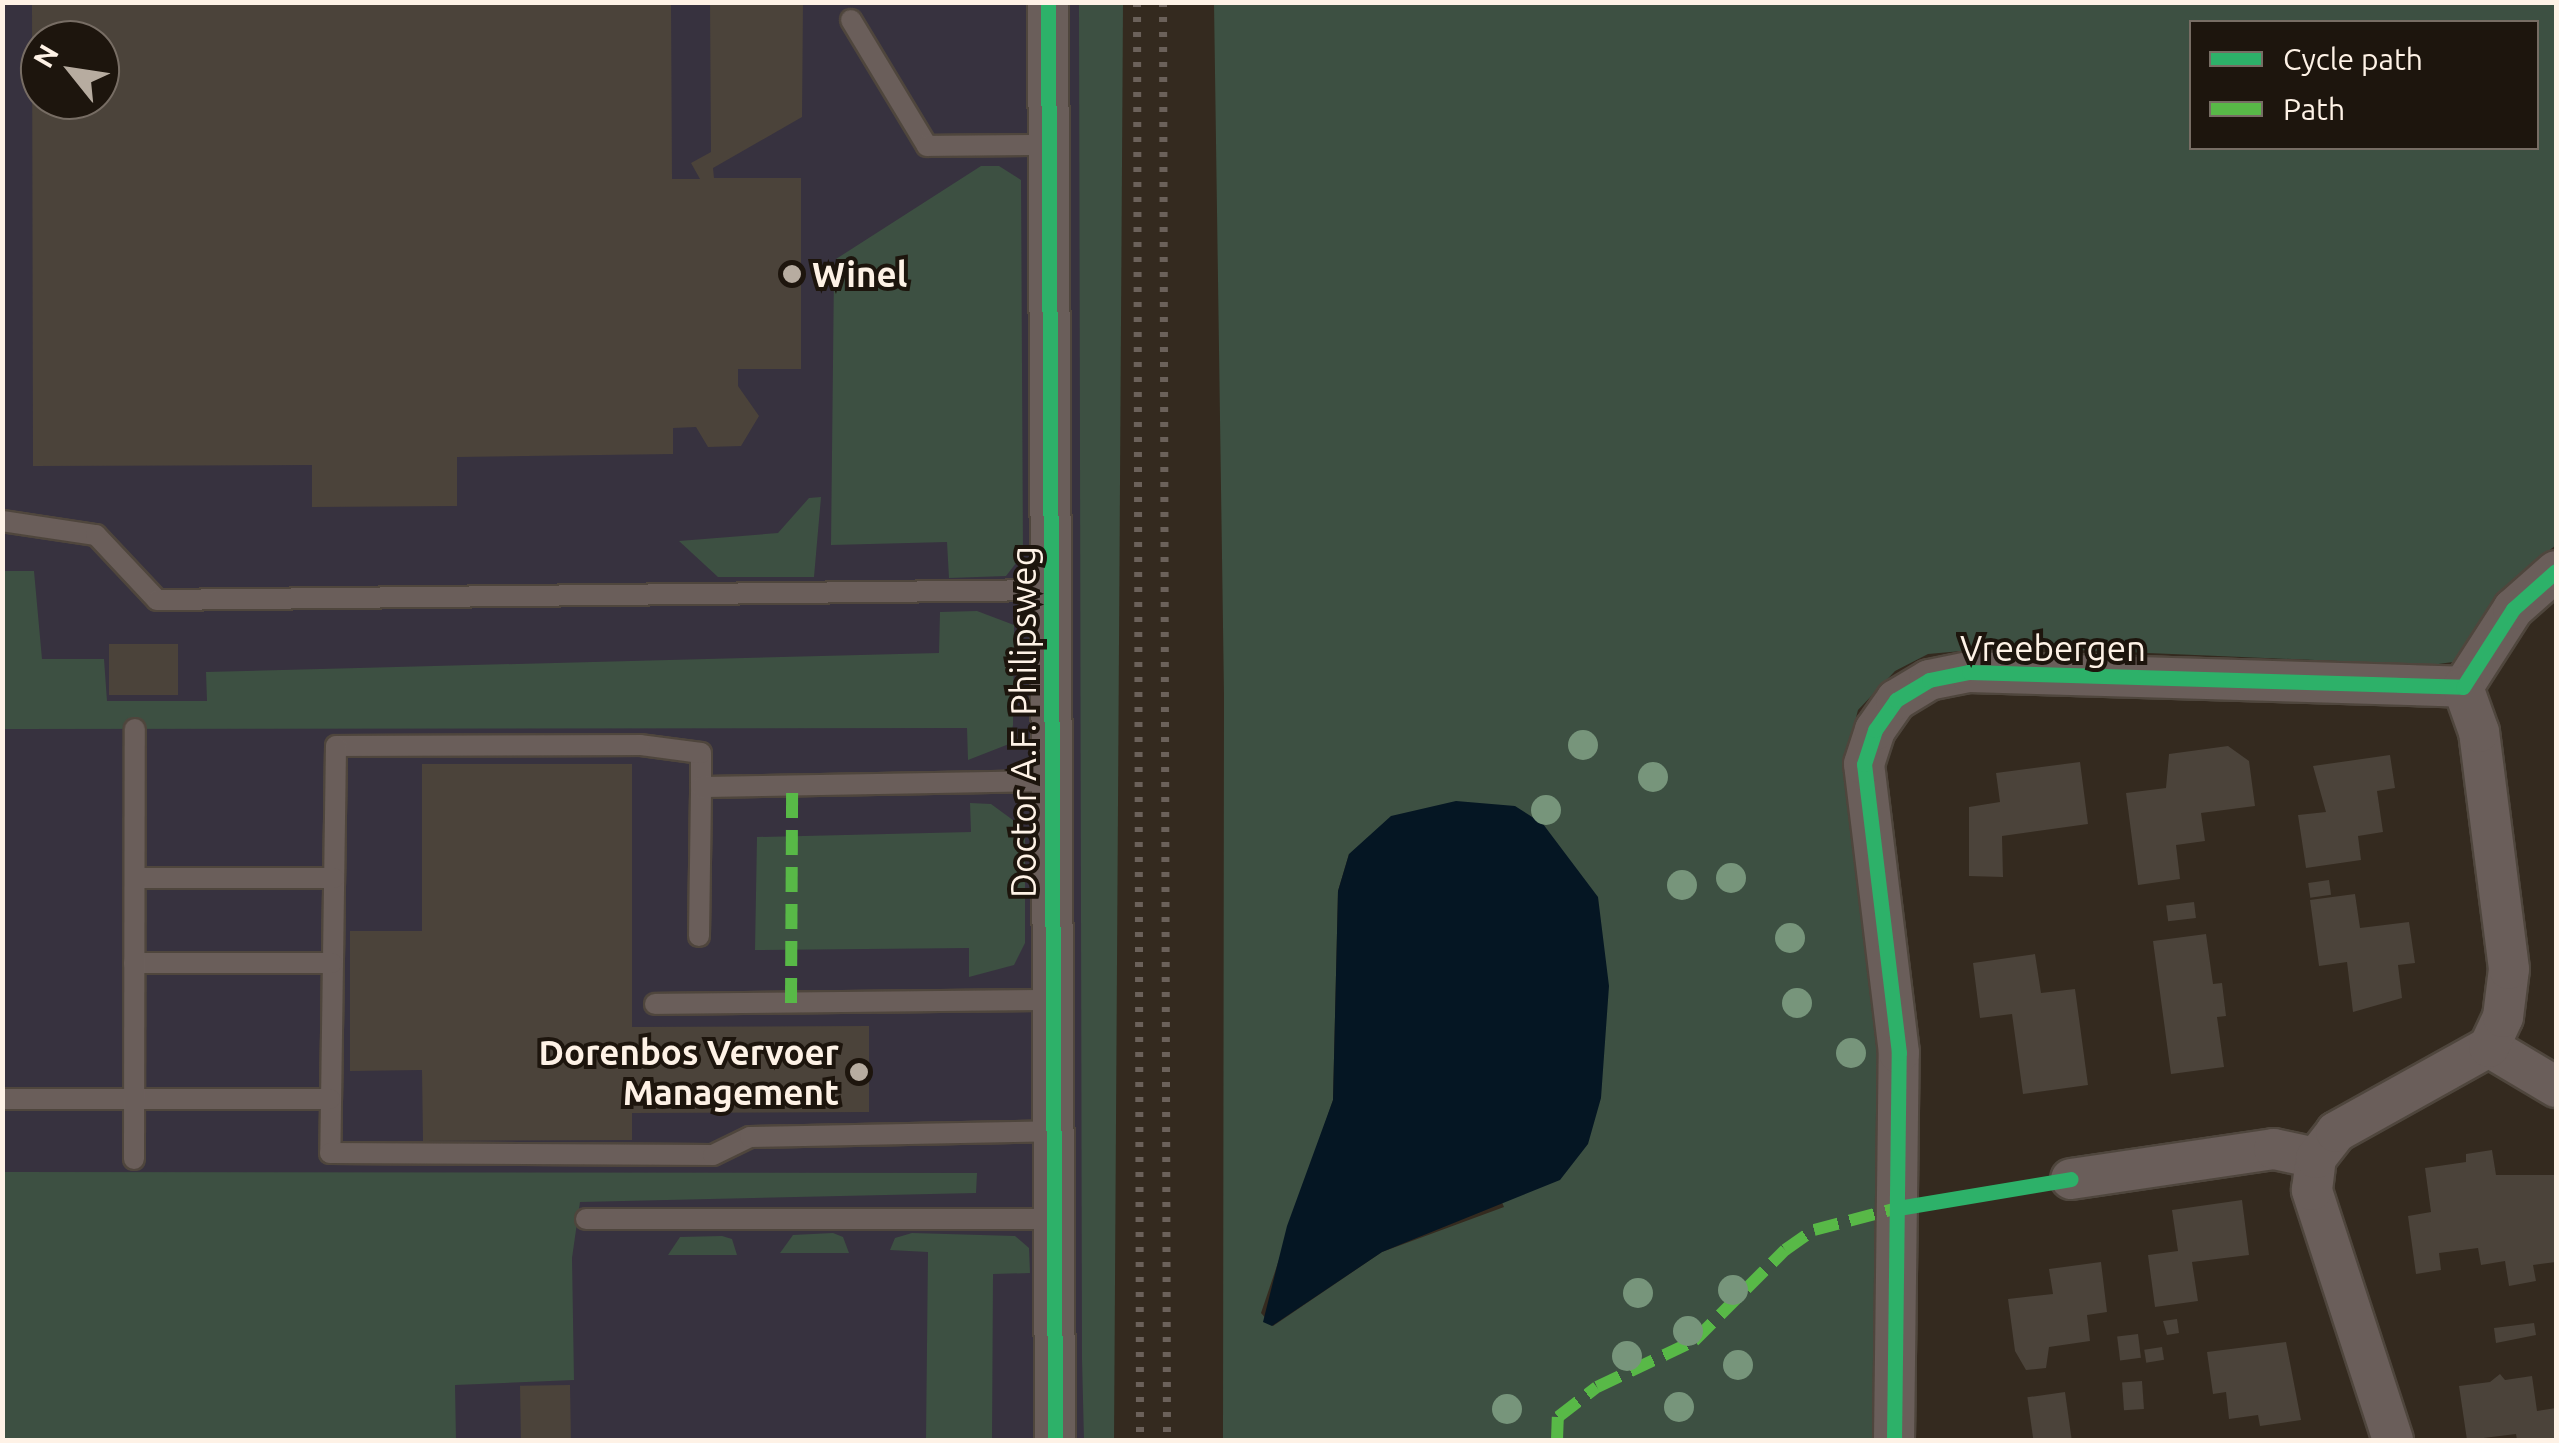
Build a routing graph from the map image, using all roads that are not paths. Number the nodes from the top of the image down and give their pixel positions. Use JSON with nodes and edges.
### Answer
{"nodes":[{"id":1,"x":1048,"y":2,"type":"edge"},
{"id":2,"x":851,"y":20,"type":"dead end"},
{"id":3,"x":1050,"y":145,"type":"junction"},
{"id":4,"x":2,"y":521,"type":"edge"},
{"id":5,"x":2556,"y":571,"type":"edge"},
{"id":6,"x":1053,"y":590,"type":"junction"},
{"id":7,"x":2463,"y":687,"type":"junction"},
{"id":8,"x":135,"y":728,"type":"dead end"},
{"id":9,"x":1053,"y":781,"type":"junction"},
{"id":10,"x":701,"y":787,"type":"junction"},
{"id":11,"x":135,"y":878,"type":"junction"},
{"id":12,"x":334,"y":878,"type":"junction"},
{"id":13,"x":699,"y":936,"type":"dead end"},
{"id":14,"x":134,"y":963,"type":"junction"},
{"id":15,"x":332,"y":963,"type":"junction"},
{"id":16,"x":1054,"y":1000,"type":"junction"},
{"id":17,"x":655,"y":1004,"type":"dead end"},
{"id":18,"x":2489,"y":1047,"type":"junction"},
{"id":19,"x":2556,"y":1087,"type":"edge"},
{"id":20,"x":2,"y":1099,"type":"edge"},
{"id":21,"x":134,"y":1099,"type":"junction"},
{"id":22,"x":330,"y":1099,"type":"junction"},
{"id":23,"x":1054,"y":1131,"type":"junction"},
{"id":24,"x":2316,"y":1158,"type":"junction"},
{"id":25,"x":134,"y":1159,"type":"dead end"},
{"id":26,"x":2070,"y":1179,"type":"dead end"},
{"id":27,"x":586,"y":1219,"type":"dead end"},
{"id":28,"x":1054,"y":1219,"type":"junction"},
{"id":29,"x":1055,"y":1440,"type":"edge"},
{"id":30,"x":1894,"y":1440,"type":"edge"},
{"id":31,"x":2393,"y":1440,"type":"edge"}],
"edges":[{"from":1,"to":3,"type":"street","name":"Doctor A.F. Philipsweg"},
{"from":2,"to":3,"type":"lane"},
{"from":3,"to":6,"type":"street","name":"Doctor A.F. Philipsweg"},
{"from":4,"to":6,"type":"lane"},
{"from":5,"to":7,"type":"street"},
{"from":6,"to":9,"type":"street","name":"Doctor A.F. Philipsweg"},
{"from":7,"to":18,"type":"street"},
{"from":7,"to":30,"type":"street","name":"Vreebergen"},
{"from":8,"to":11,"type":"lane"},
{"from":9,"to":10,"type":"lane"},
{"from":9,"to":16,"type":"street","name":"Doctor A.F. Philipsweg"},
{"from":10,"to":12,"type":"lane"},
{"from":10,"to":13,"type":"lane"},
{"from":11,"to":12,"type":"lane"},
{"from":11,"to":14,"type":"lane"},
{"from":12,"to":15,"type":"lane"},
{"from":14,"to":15,"type":"lane"},
{"from":14,"to":21,"type":"lane"},
{"from":15,"to":22,"type":"lane"},
{"from":16,"to":17,"type":"lane"},
{"from":16,"to":23,"type":"street","name":"Doctor A.F. Philipsweg"},
{"from":18,"to":19,"type":"street"},
{"from":18,"to":24,"type":"street"},
{"from":20,"to":21,"type":"lane"},
{"from":21,"to":22,"type":"lane"},
{"from":21,"to":25,"type":"lane"},
{"from":22,"to":23,"type":"lane"},
{"from":23,"to":28,"type":"street","name":"Doctor A.F. Philipsweg"},
{"from":24,"to":26,"type":"street"},
{"from":24,"to":31,"type":"street"},
{"from":27,"to":28,"type":"lane"},
{"from":28,"to":29,"type":"street","name":"Doctor A.F. Philipsweg"}]}
